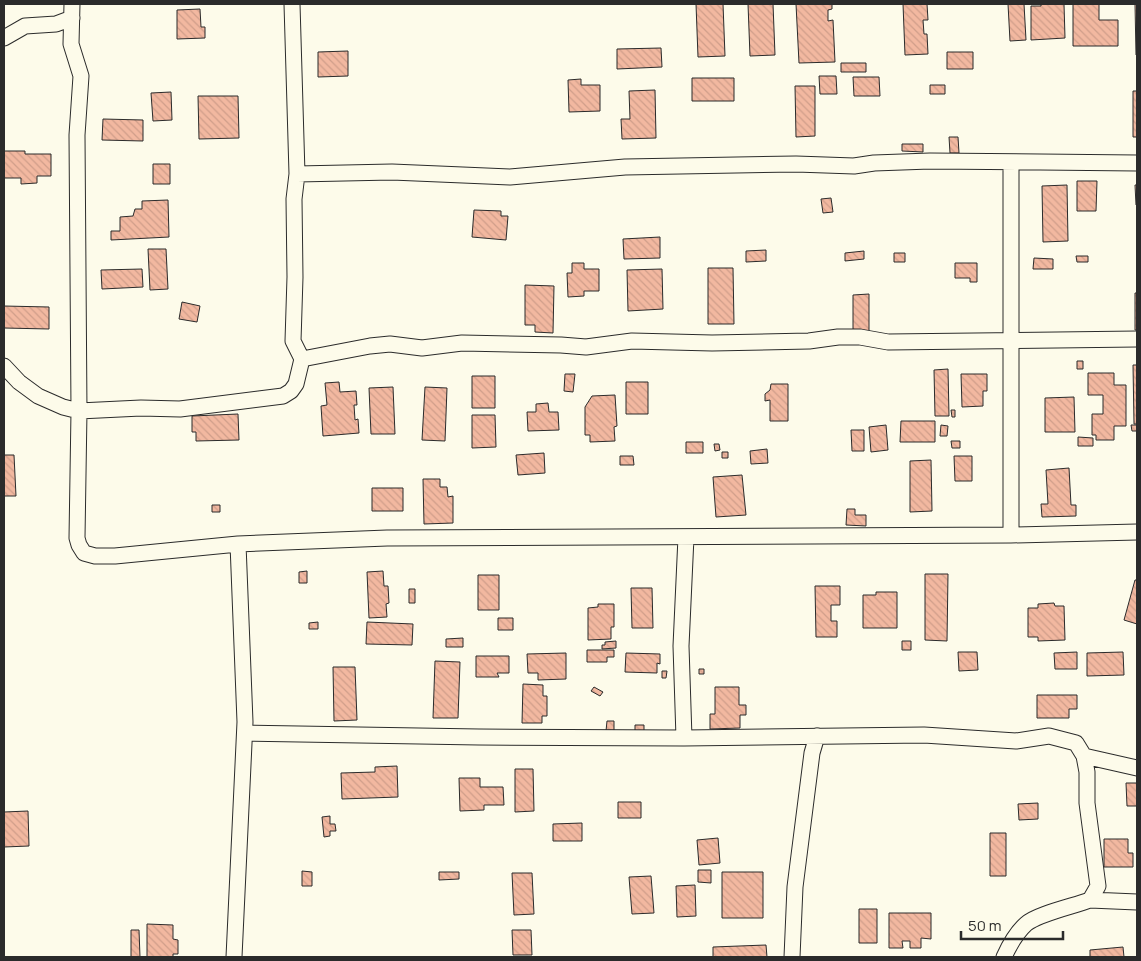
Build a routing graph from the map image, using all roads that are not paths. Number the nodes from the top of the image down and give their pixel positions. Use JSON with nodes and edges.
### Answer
{"nodes":[{"id":1,"x":292,"y":4,"type":"edge"},
{"id":2,"x":72,"y":11,"type":"edge"},
{"id":3,"x":4,"y":38,"type":"edge"},
{"id":4,"x":1011,"y":162,"type":"junction"},
{"id":5,"x":1137,"y":163,"type":"edge"},
{"id":6,"x":297,"y":174,"type":"junction"},
{"id":7,"x":1137,"y":339,"type":"edge"},
{"id":8,"x":1011,"y":341,"type":"junction"},
{"id":9,"x":302,"y":359,"type":"junction"},
{"id":10,"x":4,"y":366,"type":"edge"},
{"id":11,"x":79,"y":411,"type":"junction"},
{"id":12,"x":1137,"y":532,"type":"edge"},
{"id":13,"x":1011,"y":535,"type":"junction"},
{"id":14,"x":686,"y":537,"type":"junction"},
{"id":15,"x":238,"y":544,"type":"junction"},
{"id":16,"x":245,"y":732,"type":"junction"},
{"id":17,"x":817,"y":736,"type":"junction"},
{"id":18,"x":684,"y":738,"type":"junction"},
{"id":19,"x":1084,"y":756,"type":"junction"},
{"id":20,"x":1137,"y":768,"type":"edge"},
{"id":21,"x":1090,"y":900,"type":"junction"},
{"id":22,"x":1137,"y":902,"type":"edge"},
{"id":23,"x":234,"y":957,"type":"edge"},
{"id":24,"x":792,"y":957,"type":"edge"},
{"id":25,"x":1004,"y":957,"type":"edge"}],
"edges":[{"from":1,"to":6,"type":"street"},
{"from":2,"to":3,"type":"street"},
{"from":2,"to":11,"type":"street"},
{"from":4,"to":5,"type":"street"},
{"from":4,"to":6,"type":"street"},
{"from":4,"to":8,"type":"street"},
{"from":6,"to":9,"type":"street"},
{"from":7,"to":8,"type":"street"},
{"from":8,"to":9,"type":"street"},
{"from":8,"to":13,"type":"street"},
{"from":9,"to":11,"type":"street"},
{"from":10,"to":11,"type":"street"},
{"from":11,"to":15,"type":"street"},
{"from":12,"to":13,"type":"street"},
{"from":13,"to":14,"type":"street"},
{"from":14,"to":15,"type":"street"},
{"from":14,"to":18,"type":"street"},
{"from":15,"to":16,"type":"street"},
{"from":16,"to":18,"type":"street"},
{"from":16,"to":23,"type":"street"},
{"from":17,"to":18,"type":"street"},
{"from":17,"to":19,"type":"street"},
{"from":17,"to":24,"type":"street"},
{"from":19,"to":20,"type":"street"},
{"from":19,"to":21,"type":"street"},
{"from":21,"to":22,"type":"street"},
{"from":21,"to":25,"type":"street"}]}
